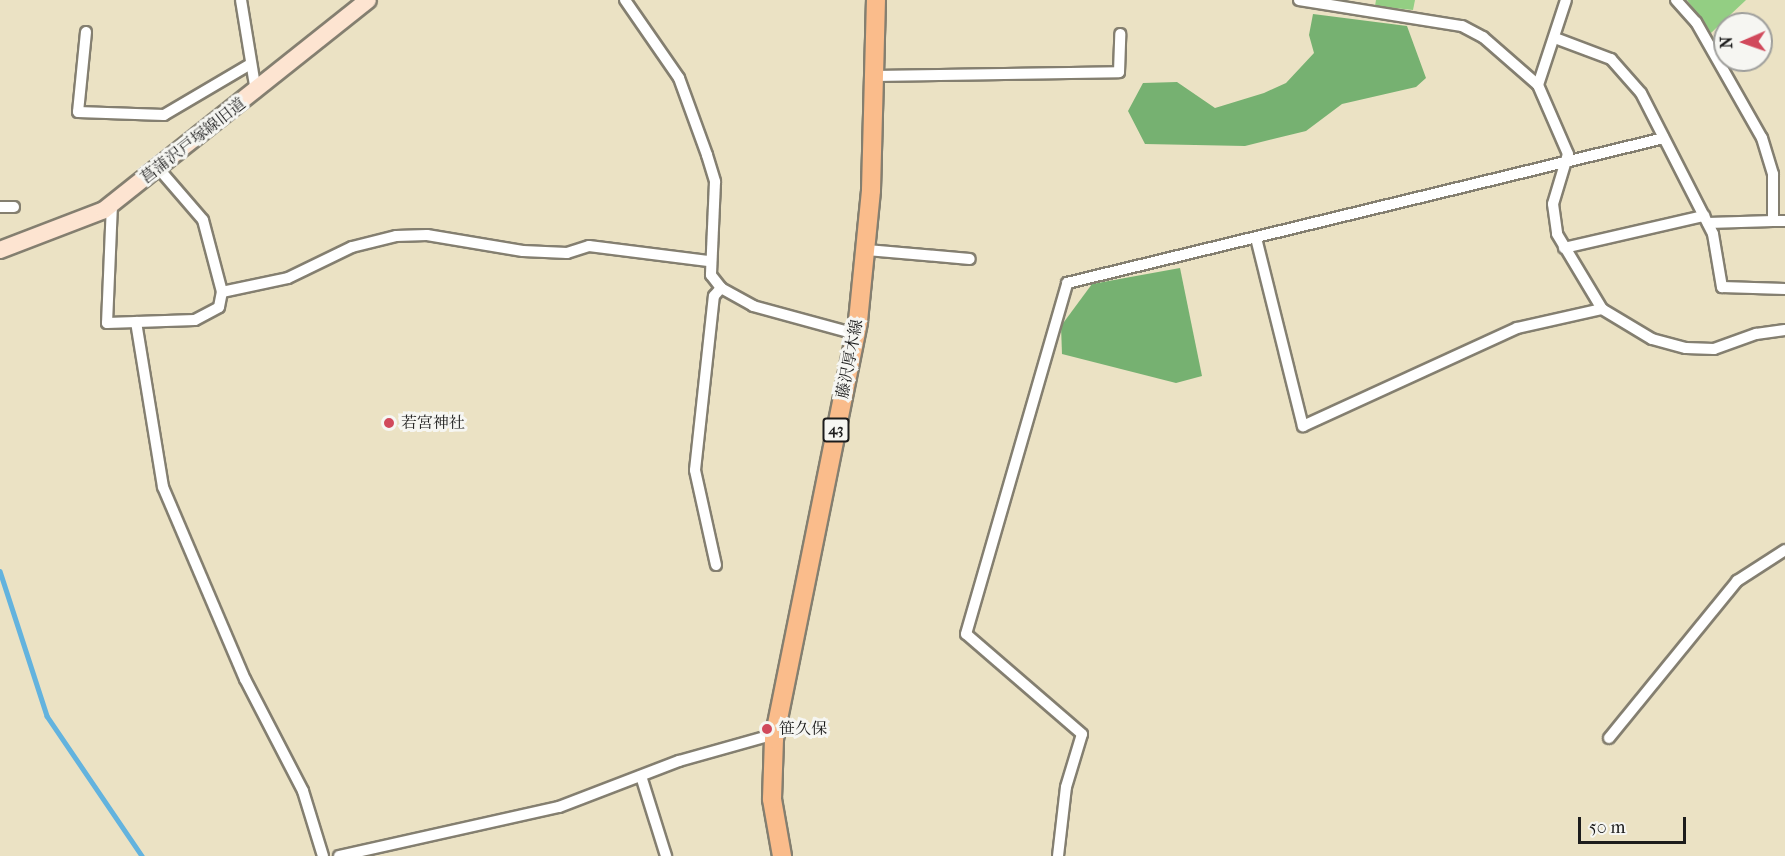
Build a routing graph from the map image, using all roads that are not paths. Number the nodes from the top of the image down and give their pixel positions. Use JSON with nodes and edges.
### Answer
{"nodes":[{"id":1,"x":241,"y":0,"type":"edge"},
{"id":2,"x":368,"y":0,"type":"edge"},
{"id":3,"x":625,"y":0,"type":"edge"},
{"id":4,"x":876,"y":0,"type":"edge"},
{"id":5,"x":1299,"y":0,"type":"edge"},
{"id":6,"x":1566,"y":0,"type":"edge"},
{"id":7,"x":1676,"y":0,"type":"edge"},
{"id":8,"x":86,"y":32,"type":"dead end"},
{"id":9,"x":1120,"y":34,"type":"dead end"},
{"id":10,"x":1555,"y":38,"type":"junction"},
{"id":11,"x":249,"y":65,"type":"junction"},
{"id":12,"x":874,"y":76,"type":"junction"},
{"id":13,"x":1538,"y":85,"type":"junction"},
{"id":14,"x":256,"y":92,"type":"junction"},
{"id":15,"x":1664,"y":138,"type":"junction"},
{"id":16,"x":1566,"y":160,"type":"junction"},
{"id":17,"x":159,"y":169,"type":"junction"},
{"id":18,"x":112,"y":204,"type":"junction"},
{"id":19,"x":0,"y":207,"type":"edge"},
{"id":20,"x":14,"y":207,"type":"dead end"},
{"id":21,"x":1706,"y":220,"type":"junction"},
{"id":22,"x":1773,"y":221,"type":"junction"},
{"id":23,"x":1785,"y":221,"type":"edge"},
{"id":24,"x":1256,"y":238,"type":"junction"},
{"id":25,"x":1564,"y":248,"type":"junction"},
{"id":26,"x":0,"y":250,"type":"edge"},
{"id":27,"x":867,"y":250,"type":"junction"},
{"id":28,"x":970,"y":259,"type":"dead end"},
{"id":29,"x":708,"y":261,"type":"junction"},
{"id":30,"x":721,"y":288,"type":"junction"},
{"id":31,"x":1785,"y":289,"type":"edge"},
{"id":32,"x":222,"y":292,"type":"junction"},
{"id":33,"x":1602,"y":309,"type":"junction"},
{"id":34,"x":136,"y":322,"type":"junction"},
{"id":35,"x":1785,"y":330,"type":"edge"},
{"id":36,"x":856,"y":334,"type":"junction"},
{"id":37,"x":1785,"y":550,"type":"edge"},
{"id":38,"x":716,"y":565,"type":"dead end"},
{"id":39,"x":775,"y":734,"type":"junction"},
{"id":40,"x":1609,"y":738,"type":"dead end"},
{"id":41,"x":641,"y":776,"type":"junction"},
{"id":42,"x":323,"y":856,"type":"edge"},
{"id":43,"x":339,"y":856,"type":"edge"},
{"id":44,"x":666,"y":856,"type":"edge"},
{"id":45,"x":782,"y":856,"type":"edge"},
{"id":46,"x":1058,"y":856,"type":"edge"}],
"edges":[{"from":1,"to":11,"type":"street"},
{"from":2,"to":14,"type":"street","name":"菖蒲沢戸塚線旧道"},
{"from":3,"to":29,"type":"street"},
{"from":4,"to":12,"type":"main road","name":"藤沢厚木線","number":"43"},
{"from":5,"to":13,"type":"street"},
{"from":6,"to":10,"type":"street"},
{"from":7,"to":22,"type":"street"},
{"from":8,"to":11,"type":"street"},
{"from":9,"to":12,"type":"street"},
{"from":10,"to":13,"type":"street"},
{"from":10,"to":15,"type":"street"},
{"from":11,"to":14,"type":"street"},
{"from":12,"to":27,"type":"main road","name":"藤沢厚木線","number":"43"},
{"from":13,"to":16,"type":"street"},
{"from":14,"to":17,"type":"street","name":"菖蒲沢戸塚線旧道"},
{"from":15,"to":16,"type":"street"},
{"from":15,"to":21,"type":"street"},
{"from":16,"to":24,"type":"street"},
{"from":16,"to":25,"type":"street"},
{"from":17,"to":18,"type":"street","name":"菖蒲沢戸塚線旧道"},
{"from":17,"to":32,"type":"street"},
{"from":18,"to":26,"type":"street","name":"菖蒲沢戸塚線旧道"},
{"from":18,"to":34,"type":"street"},
{"from":19,"to":20,"type":"street"},
{"from":21,"to":22,"type":"street"},
{"from":21,"to":25,"type":"street"},
{"from":21,"to":31,"type":"street"},
{"from":22,"to":23,"type":"street"},
{"from":24,"to":33,"type":"street"},
{"from":24,"to":46,"type":"street"},
{"from":25,"to":33,"type":"street"},
{"from":27,"to":28,"type":"street"},
{"from":27,"to":36,"type":"main road","name":"藤沢厚木線","number":"43"},
{"from":29,"to":30,"type":"street"},
{"from":29,"to":32,"type":"street"},
{"from":30,"to":36,"type":"street"},
{"from":30,"to":38,"type":"street"},
{"from":32,"to":34,"type":"street"},
{"from":33,"to":35,"type":"street"},
{"from":34,"to":42,"type":"street"},
{"from":36,"to":39,"type":"main road","name":"藤沢厚木線","number":"43"},
{"from":37,"to":40,"type":"street"},
{"from":39,"to":41,"type":"street"},
{"from":39,"to":45,"type":"main road","name":"藤沢厚木線","number":"43"},
{"from":41,"to":43,"type":"street"},
{"from":41,"to":44,"type":"street"}]}
